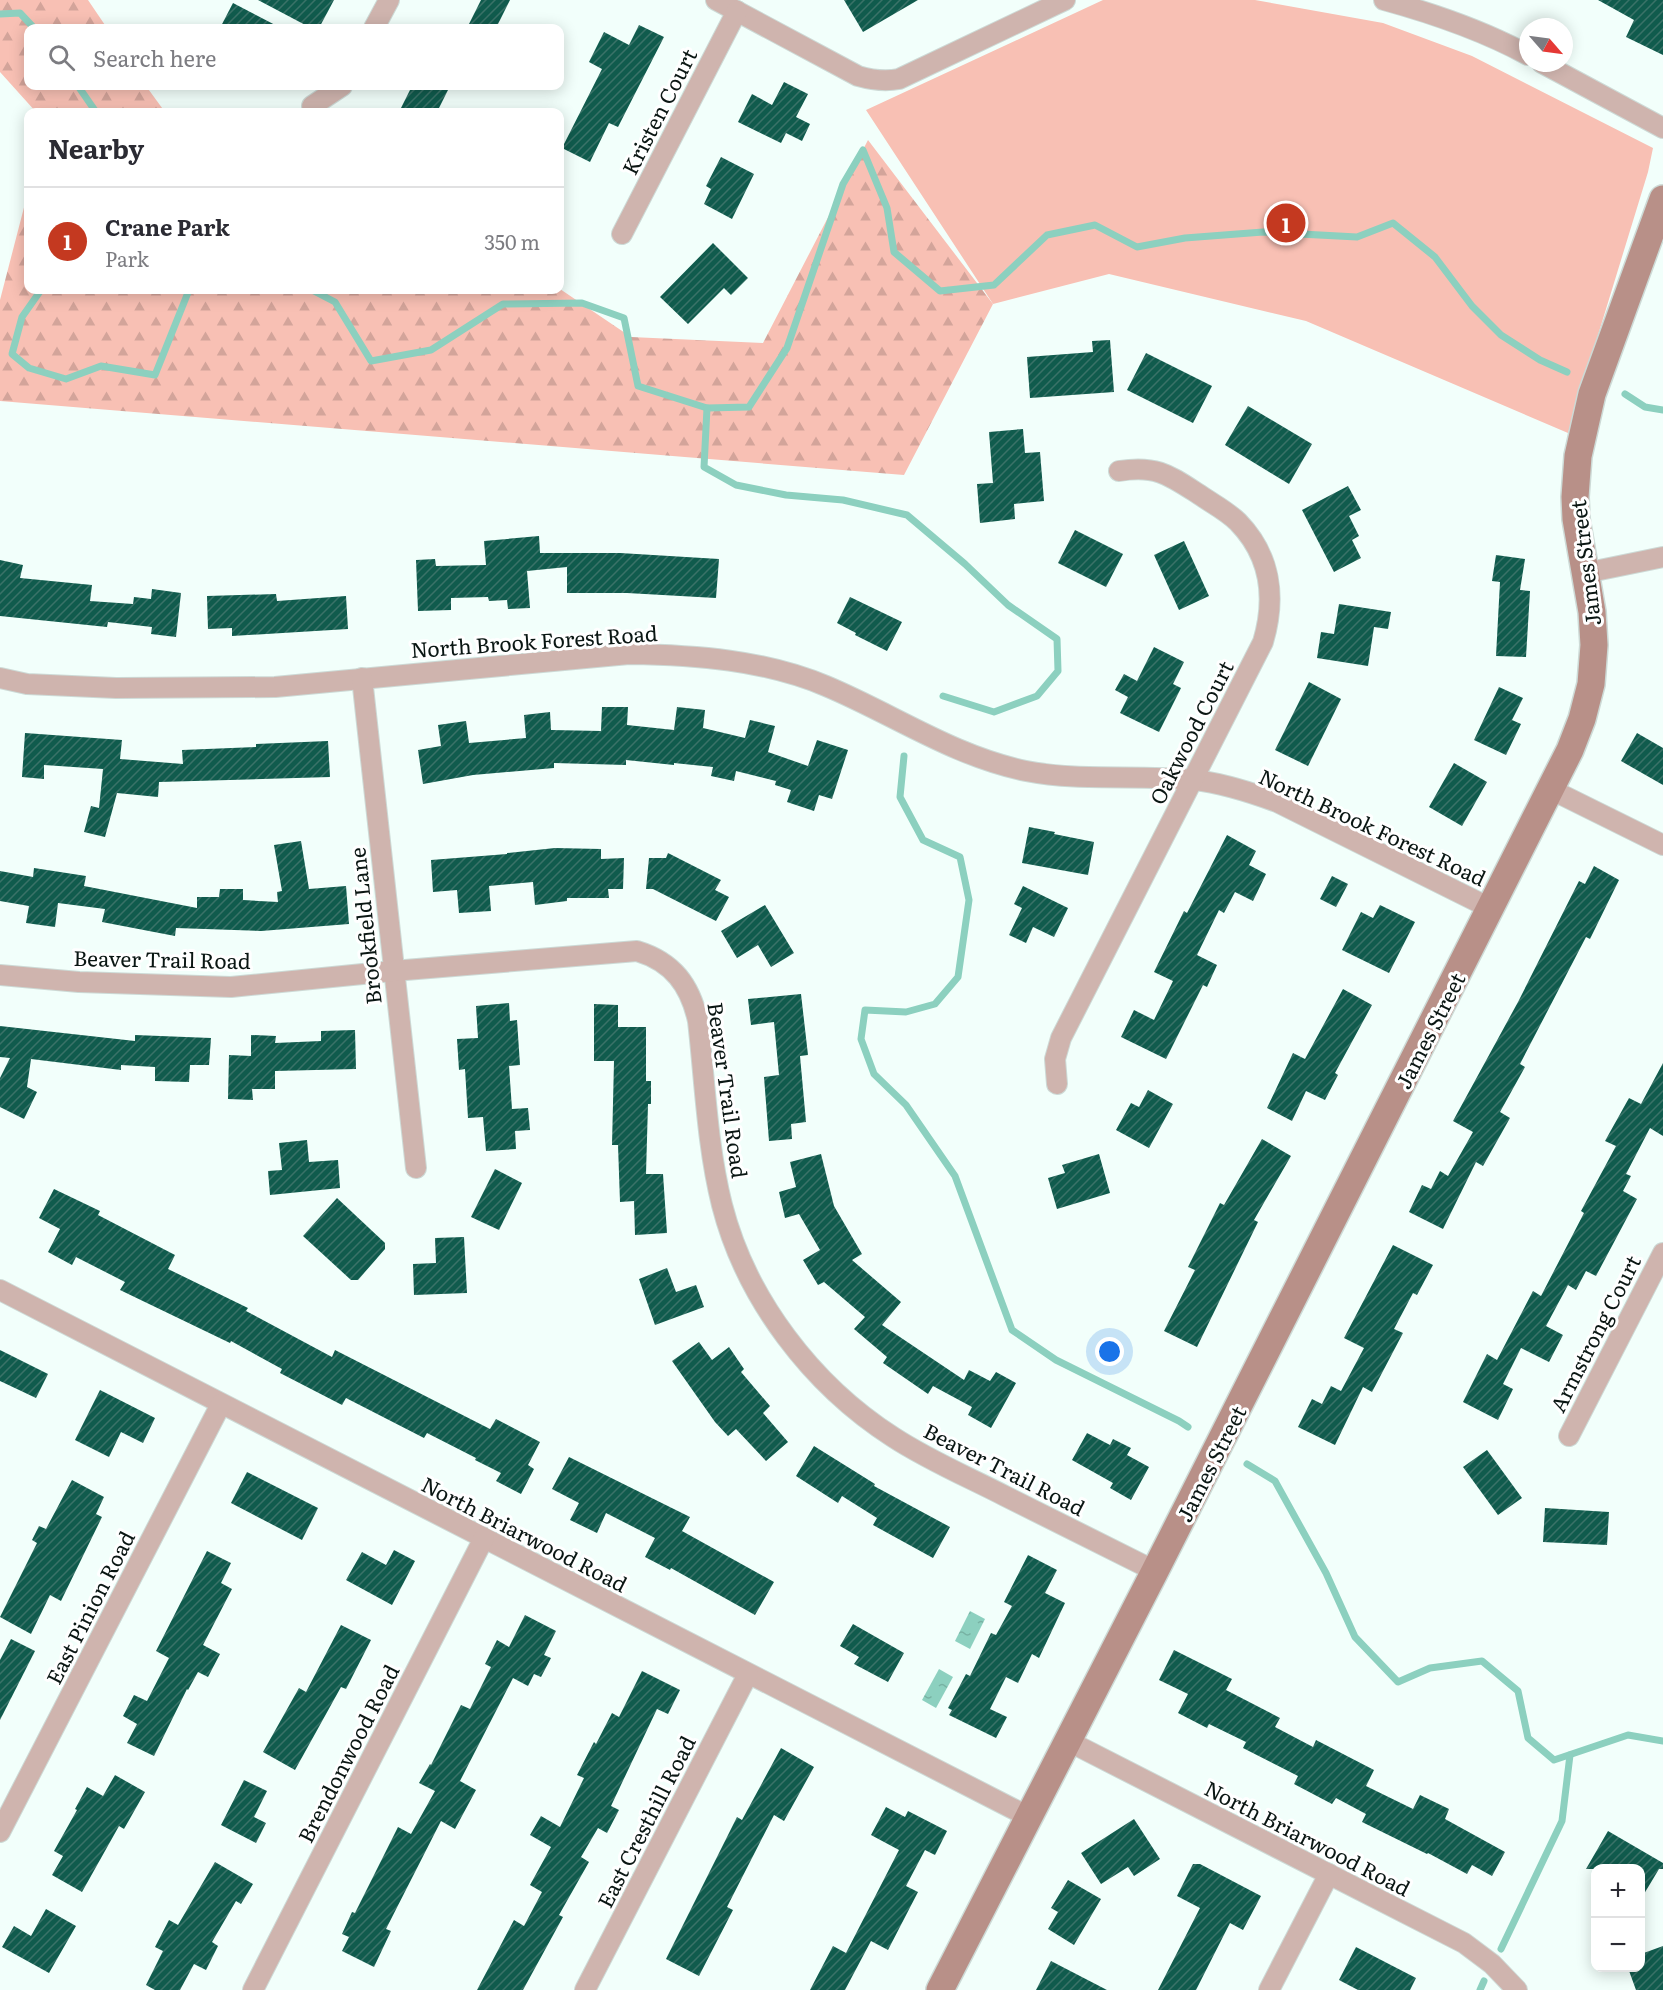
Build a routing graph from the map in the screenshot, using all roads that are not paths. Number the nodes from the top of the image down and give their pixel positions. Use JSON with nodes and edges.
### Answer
{"nodes":[{"id":1,"x":389,"y":0,"type":"edge"},
{"id":2,"x":716,"y":0,"type":"edge"},
{"id":3,"x":1065,"y":0,"type":"edge"},
{"id":4,"x":1384,"y":0,"type":"edge"},
{"id":5,"x":737,"y":11,"type":"junction"},
{"id":6,"x":376,"y":24,"type":"edge"},
{"id":7,"x":1519,"y":50,"type":"edge"},
{"id":8,"x":1559,"y":72,"type":"edge"},
{"id":9,"x":336,"y":90,"type":"edge"},
{"id":10,"x":312,"y":106,"type":"dead end"},
{"id":11,"x":1663,"y":128,"type":"edge"},
{"id":12,"x":1663,"y":199,"type":"edge"},
{"id":13,"x":622,"y":234,"type":"dead end"},
{"id":14,"x":1119,"y":471,"type":"dead end"},
{"id":15,"x":1663,"y":557,"type":"edge"},
{"id":16,"x":1585,"y":573,"type":"junction"},
{"id":17,"x":0,"y":678,"type":"edge"},
{"id":18,"x":362,"y":678,"type":"junction"},
{"id":19,"x":1192,"y":780,"type":"junction"},
{"id":20,"x":1550,"y":789,"type":"junction"},
{"id":21,"x":1663,"y":845,"type":"edge"},
{"id":22,"x":1491,"y":909,"type":"junction"},
{"id":23,"x":393,"y":971,"type":"junction"},
{"id":24,"x":0,"y":975,"type":"edge"},
{"id":25,"x":1057,"y":1084,"type":"dead end"},
{"id":26,"x":416,"y":1168,"type":"dead end"},
{"id":27,"x":1663,"y":1253,"type":"edge"},
{"id":28,"x":0,"y":1290,"type":"edge"},
{"id":29,"x":221,"y":1404,"type":"junction"},
{"id":30,"x":1569,"y":1436,"type":"dead end"},
{"id":31,"x":484,"y":1538,"type":"junction"},
{"id":32,"x":1155,"y":1571,"type":"junction"},
{"id":33,"x":748,"y":1674,"type":"junction"},
{"id":34,"x":1068,"y":1741,"type":"junction"},
{"id":35,"x":1029,"y":1817,"type":"junction"},
{"id":36,"x":0,"y":1832,"type":"edge"},
{"id":37,"x":1329,"y":1874,"type":"junction"},
{"id":38,"x":253,"y":1990,"type":"edge"},
{"id":39,"x":585,"y":1990,"type":"edge"},
{"id":40,"x":940,"y":1990,"type":"edge"},
{"id":41,"x":1269,"y":1990,"type":"edge"},
{"id":42,"x":1517,"y":1990,"type":"edge"}],
"edges":[{"from":1,"to":6,"type":"street"},
{"from":2,"to":5,"type":"street"},
{"from":3,"to":5,"type":"street"},
{"from":4,"to":7,"type":"street"},
{"from":5,"to":13,"type":"street","name":"Kristen Court"},
{"from":8,"to":11,"type":"street"},
{"from":9,"to":10,"type":"street"},
{"from":12,"to":16,"type":"street","name":"James Street"},
{"from":14,"to":19,"type":"street","name":"Oakwood Court"},
{"from":15,"to":16,"type":"street"},
{"from":16,"to":20,"type":"street","name":"James Street"},
{"from":17,"to":18,"type":"street","name":"North Brook Forest Road"},
{"from":18,"to":19,"type":"street","name":"North Brook Forest Road"},
{"from":18,"to":23,"type":"street","name":"Brookfield Lane"},
{"from":19,"to":22,"type":"street","name":"North Brook Forest Road"},
{"from":19,"to":25,"type":"street","name":"Oakwood Court"},
{"from":20,"to":21,"type":"street"},
{"from":20,"to":22,"type":"street","name":"James Street"},
{"from":22,"to":32,"type":"street","name":"James Street"},
{"from":23,"to":24,"type":"street","name":"Beaver Trail Road"},
{"from":23,"to":26,"type":"street","name":"Brookfield Lane"},
{"from":23,"to":32,"type":"street","name":"Beaver Trail Road"},
{"from":27,"to":30,"type":"street","name":"Armstrong Court"},
{"from":28,"to":29,"type":"street","name":"North Briarwood Road"},
{"from":29,"to":31,"type":"street","name":"North Briarwood Road"},
{"from":29,"to":36,"type":"street","name":"East Pinion Road"},
{"from":31,"to":33,"type":"street","name":"North Briarwood Road"},
{"from":31,"to":38,"type":"street","name":"Brendonwood Road"},
{"from":32,"to":34,"type":"street","name":"James Street"},
{"from":33,"to":35,"type":"street","name":"North Briarwood Road"},
{"from":33,"to":39,"type":"street","name":"East Cresthill Road"},
{"from":34,"to":35,"type":"street","name":"James Street"},
{"from":34,"to":37,"type":"street","name":"North Briarwood Road"},
{"from":35,"to":40,"type":"street","name":"James Street"},
{"from":37,"to":41,"type":"street"},
{"from":37,"to":42,"type":"street","name":"North Briarwood Road"}]}
